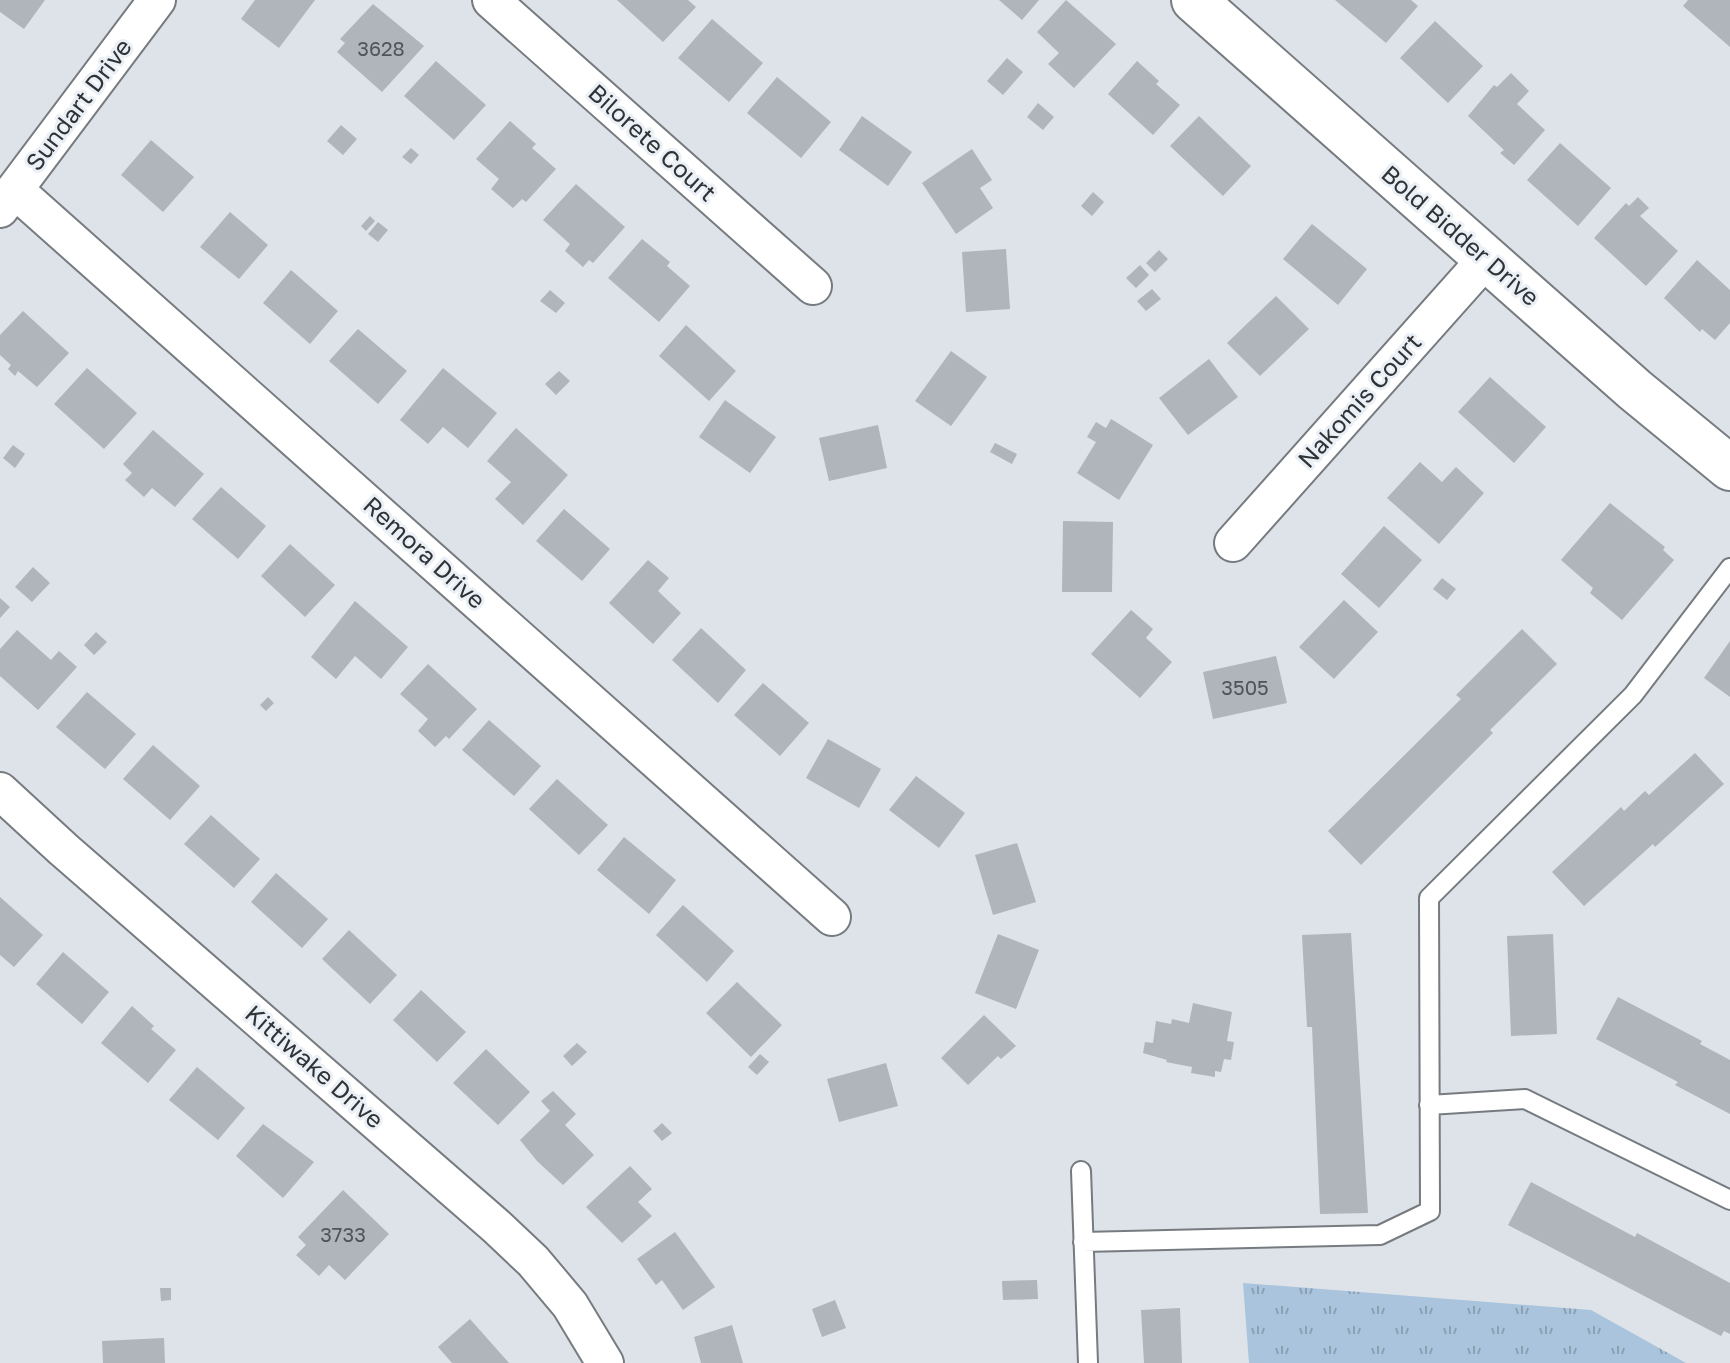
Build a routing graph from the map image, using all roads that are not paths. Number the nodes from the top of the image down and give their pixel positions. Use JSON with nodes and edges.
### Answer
{"nodes":[{"id":1,"x":157,"y":0,"type":"edge"},
{"id":2,"x":491,"y":0,"type":"edge"},
{"id":3,"x":1194,"y":0,"type":"edge"},
{"id":4,"x":7,"y":199,"type":"edge"},
{"id":5,"x":1486,"y":259,"type":"junction"},
{"id":6,"x":813,"y":286,"type":"dead end"},
{"id":7,"x":1730,"y":468,"type":"edge"},
{"id":8,"x":1233,"y":543,"type":"dead end"},
{"id":9,"x":1730,"y":568,"type":"edge"},
{"id":10,"x":0,"y":791,"type":"edge"},
{"id":11,"x":832,"y":917,"type":"dead end"},
{"id":12,"x":1429,"y":1105,"type":"junction"},
{"id":13,"x":1081,"y":1171,"type":"dead end"},
{"id":14,"x":1730,"y":1200,"type":"edge"},
{"id":15,"x":1083,"y":1242,"type":"junction"},
{"id":16,"x":605,"y":1363,"type":"edge"},
{"id":17,"x":1088,"y":1363,"type":"edge"}],
"edges":[{"from":1,"to":4,"type":"street","name":"Sundart Drive"},
{"from":2,"to":6,"type":"street","name":"Bilorete Court"},
{"from":3,"to":5,"type":"street","name":"Bold Bidder Drive"},
{"from":4,"to":11,"type":"street","name":"Remora Drive"},
{"from":5,"to":7,"type":"street","name":"Bold Bidder Drive"},
{"from":5,"to":8,"type":"street","name":"Nakomis Court"},
{"from":9,"to":12,"type":"lane"},
{"from":10,"to":16,"type":"street","name":"Kittiwake Drive"},
{"from":12,"to":14,"type":"lane"},
{"from":12,"to":15,"type":"lane"},
{"from":13,"to":15,"type":"lane"},
{"from":15,"to":17,"type":"lane"}]}
